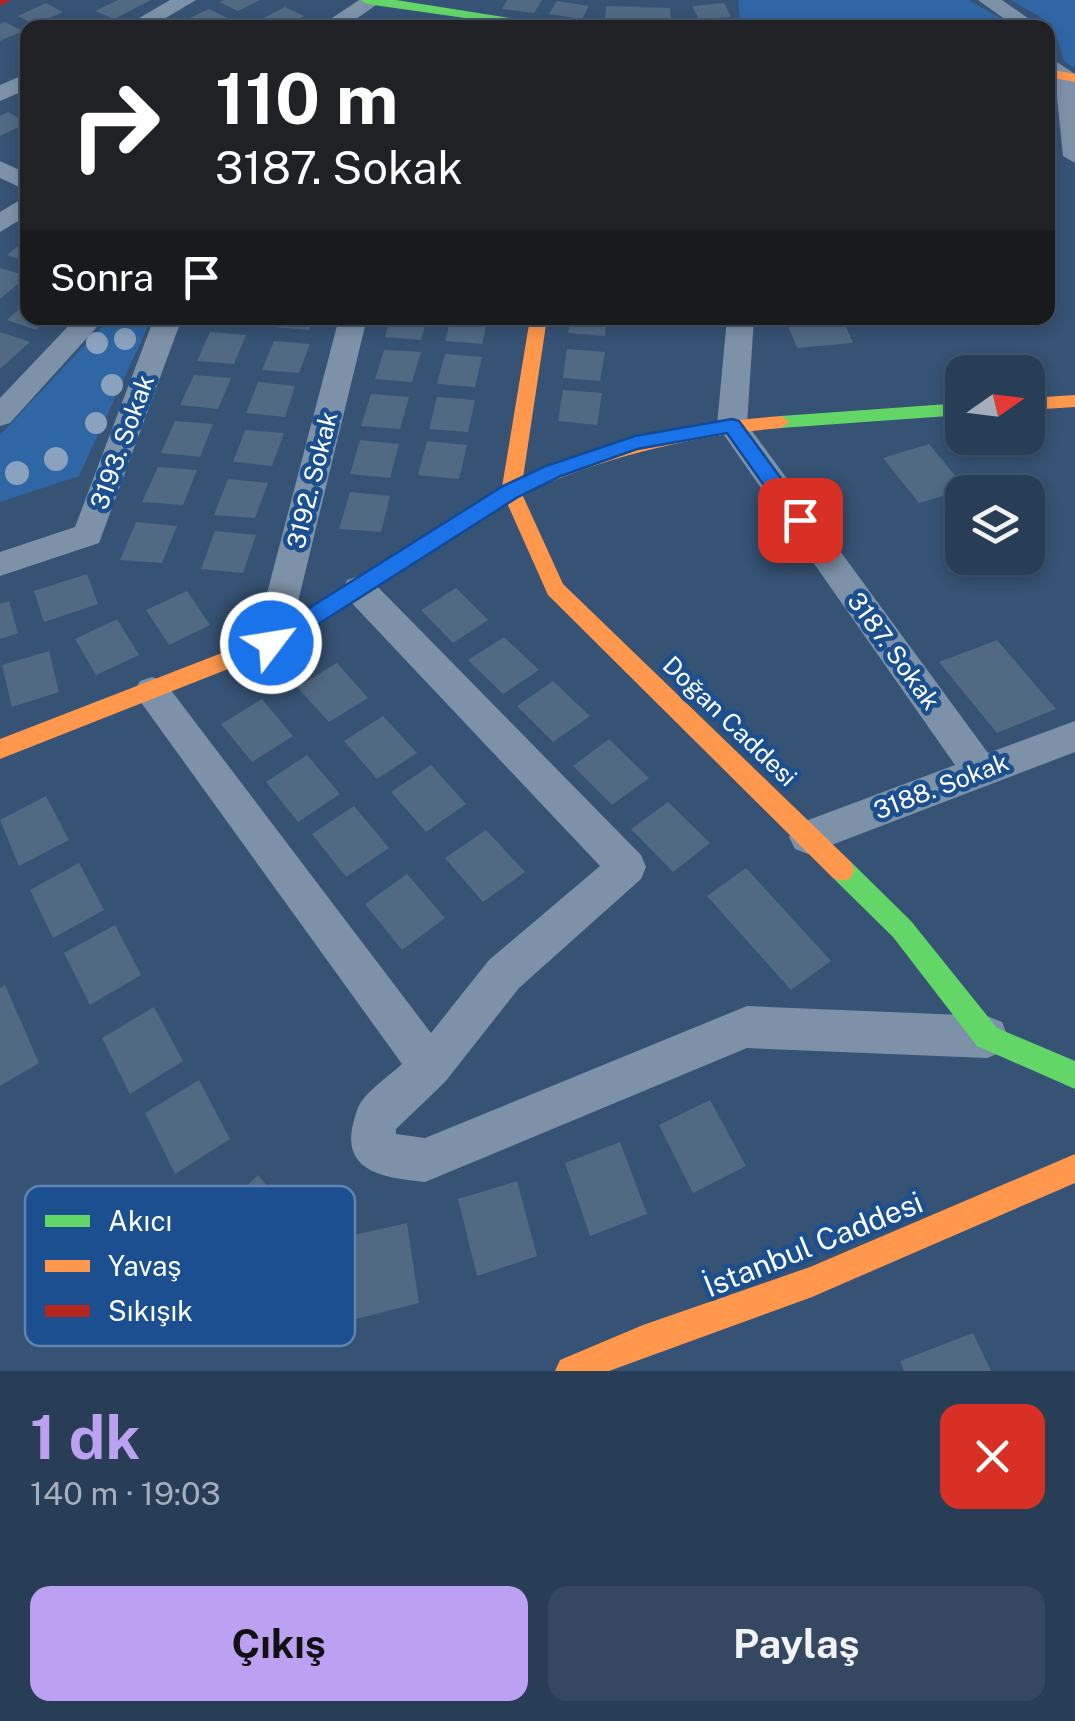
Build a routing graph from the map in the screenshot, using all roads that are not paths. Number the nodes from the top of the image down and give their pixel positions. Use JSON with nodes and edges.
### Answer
{"nodes":[{"id":1,"x":186,"y":0,"type":"edge"},
{"id":2,"x":988,"y":0,"type":"edge"},
{"id":3,"x":370,"y":1,"type":"edge"},
{"id":4,"x":147,"y":20,"type":"edge"},
{"id":5,"x":339,"y":20,"type":"edge"},
{"id":6,"x":488,"y":20,"type":"edge"},
{"id":7,"x":1019,"y":20,"type":"edge"},
{"id":8,"x":1059,"y":73,"type":"edge"},
{"id":9,"x":1075,"y":156,"type":"edge"},
{"id":10,"x":20,"y":208,"type":"edge"},
{"id":11,"x":0,"y":224,"type":"edge"},
{"id":12,"x":84,"y":325,"type":"edge"},
{"id":13,"x":165,"y":325,"type":"edge"},
{"id":14,"x":351,"y":325,"type":"edge"},
{"id":15,"x":537,"y":325,"type":"edge"},
{"id":16,"x":739,"y":325,"type":"edge"},
{"id":17,"x":1075,"y":401,"type":"edge"},
{"id":18,"x":1045,"y":403,"type":"edge"},
{"id":19,"x":945,"y":410,"type":"edge"},
{"id":20,"x":0,"y":416,"type":"edge"},
{"id":21,"x":732,"y":425,"type":"junction"},
{"id":22,"x":510,"y":492,"type":"junction"},
{"id":23,"x":0,"y":564,"type":"edge"},
{"id":24,"x":359,"y":589,"type":"junction"},
{"id":25,"x":271,"y":643,"type":"junction"},
{"id":26,"x":152,"y":692,"type":"junction"},
{"id":27,"x":1075,"y":736,"type":"edge"},
{"id":28,"x":0,"y":749,"type":"edge"},
{"id":29,"x":979,"y":770,"type":"junction"},
{"id":30,"x":808,"y":837,"type":"junction"},
{"id":31,"x":988,"y":1037,"type":"junction"},
{"id":32,"x":430,"y":1067,"type":"junction"},
{"id":33,"x":1075,"y":1075,"type":"edge"},
{"id":34,"x":1075,"y":1168,"type":"edge"},
{"id":35,"x":571,"y":1371,"type":"edge"}],
"edges":[{"from":1,"to":4,"type":"street"},
{"from":2,"to":7,"type":"street"},
{"from":3,"to":5,"type":"street"},
{"from":3,"to":6,"type":"street"},
{"from":8,"to":9,"type":"street"},
{"from":10,"to":11,"type":"street"},
{"from":12,"to":20,"type":"street"},
{"from":13,"to":23,"type":"street","name":"3193. Sokak"},
{"from":14,"to":25,"type":"street","name":"3192. Sokak"},
{"from":15,"to":22,"type":"street"},
{"from":16,"to":21,"type":"street"},
{"from":17,"to":18,"type":"street"},
{"from":19,"to":21,"type":"street"},
{"from":21,"to":22,"type":"street"},
{"from":21,"to":29,"type":"street","name":"3187. Sokak"},
{"from":22,"to":24,"type":"street"},
{"from":22,"to":30,"type":"street","name":"Doğan Caddesi"},
{"from":24,"to":25,"type":"street"},
{"from":24,"to":32,"type":"street"},
{"from":25,"to":26,"type":"street"},
{"from":26,"to":28,"type":"street"},
{"from":26,"to":32,"type":"street"},
{"from":27,"to":29,"type":"street","name":"3188. Sokak"},
{"from":29,"to":30,"type":"street","name":"3188. Sokak"},
{"from":30,"to":31,"type":"street","name":"Doğan Caddesi"},
{"from":31,"to":32,"type":"street"},
{"from":31,"to":33,"type":"street","name":"Doğan Caddesi"},
{"from":34,"to":35,"type":"street","name":"İstanbul Caddesi"}]}
